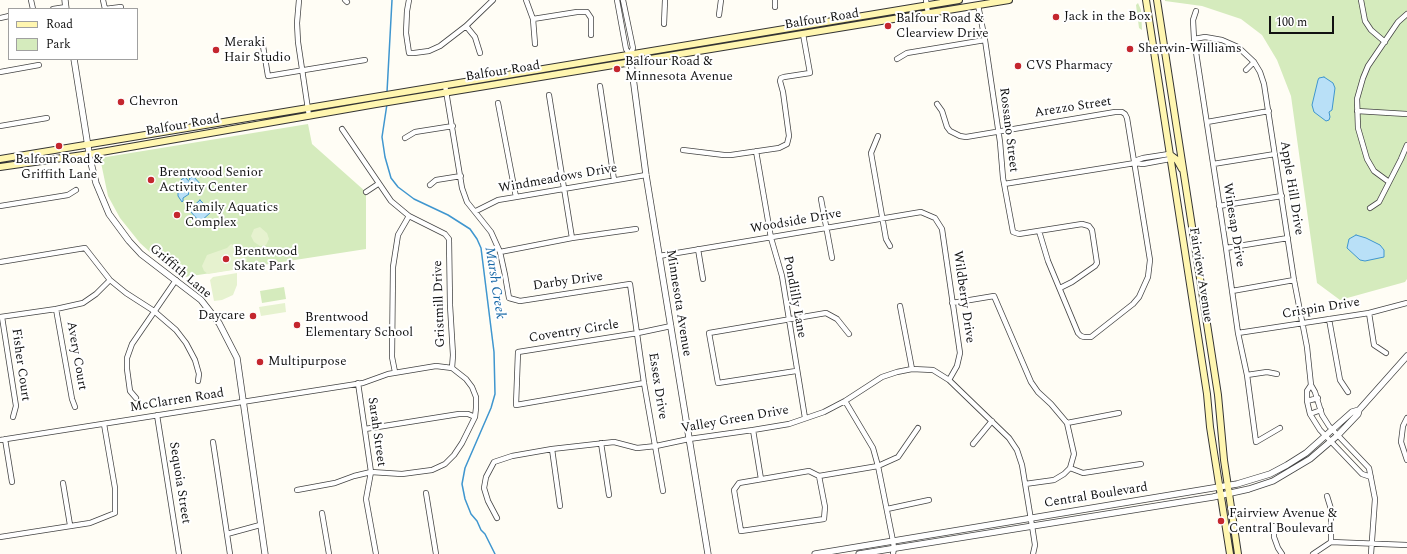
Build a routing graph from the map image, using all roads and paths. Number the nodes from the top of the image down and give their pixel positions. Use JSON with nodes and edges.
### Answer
{"nodes":[{"id":1,"x":65,"y":0,"type":"edge"},
{"id":2,"x":299,"y":0,"type":"edge"},
{"id":3,"x":409,"y":0,"type":"edge"},
{"id":4,"x":494,"y":0,"type":"edge"},
{"id":5,"x":526,"y":0,"type":"edge"},
{"id":6,"x":617,"y":0,"type":"edge"},
{"id":7,"x":623,"y":0,"type":"edge"},
{"id":8,"x":665,"y":0,"type":"edge"},
{"id":9,"x":721,"y":0,"type":"edge"},
{"id":10,"x":775,"y":0,"type":"edge"},
{"id":11,"x":959,"y":0,"type":"edge"},
{"id":12,"x":1009,"y":0,"type":"edge"},
{"id":13,"x":1146,"y":0,"type":"edge"},
{"id":14,"x":1157,"y":0,"type":"edge"},
{"id":15,"x":1360,"y":0,"type":"edge"},
{"id":16,"x":926,"y":2,"type":"edge"},
{"id":17,"x":978,"y":5,"type":"junction"},
{"id":18,"x":121,"y":6,"type":"dead end"},
{"id":19,"x":775,"y":7,"type":"dead end"},
{"id":20,"x":66,"y":8,"type":"edge"},
{"id":21,"x":110,"y":8,"type":"edge"},
{"id":22,"x":1196,"y":11,"type":"dead end"},
{"id":23,"x":719,"y":14,"type":"dead end"},
{"id":24,"x":928,"y":14,"type":"junction"},
{"id":25,"x":1407,"y":14,"type":"edge"},
{"id":26,"x":533,"y":19,"type":"junction"},
{"id":27,"x":664,"y":24,"type":"dead end"},
{"id":28,"x":466,"y":26,"type":"junction"},
{"id":29,"x":803,"y":34,"type":"junction"},
{"id":30,"x":591,"y":35,"type":"dead end"},
{"id":31,"x":1194,"y":39,"type":"junction"},
{"id":32,"x":985,"y":40,"type":"junction"},
{"id":33,"x":1385,"y":42,"type":"junction"},
{"id":34,"x":535,"y":44,"type":"dead end"},
{"id":35,"x":263,"y":46,"type":"dead end"},
{"id":36,"x":480,"y":53,"type":"dead end"},
{"id":37,"x":630,"y":55,"type":"junction"},
{"id":38,"x":897,"y":59,"type":"dead end"},
{"id":39,"x":74,"y":60,"type":"edge"},
{"id":40,"x":365,"y":60,"type":"dead end"},
{"id":41,"x":1156,"y":61,"type":"junction"},
{"id":42,"x":1254,"y":62,"type":"junction"},
{"id":43,"x":631,"y":63,"type":"junction"},
{"id":44,"x":39,"y":65,"type":"dead end"},
{"id":45,"x":302,"y":70,"type":"junction"},
{"id":46,"x":1246,"y":70,"type":"dead end"},
{"id":47,"x":0,"y":72,"type":"edge"},
{"id":48,"x":445,"y":85,"type":"junction"},
{"id":49,"x":600,"y":86,"type":"dead end"},
{"id":50,"x":446,"y":93,"type":"junction"},
{"id":51,"x":549,"y":95,"type":"dead end"},
{"id":52,"x":1173,"y":102,"type":"junction"},
{"id":53,"x":498,"y":103,"type":"dead end"},
{"id":54,"x":937,"y":104,"type":"dead end"},
{"id":55,"x":308,"y":108,"type":"junction"},
{"id":56,"x":1269,"y":111,"type":"junction"},
{"id":57,"x":1357,"y":111,"type":"junction"},
{"id":58,"x":1407,"y":114,"type":"edge"},
{"id":59,"x":309,"y":116,"type":"junction"},
{"id":60,"x":47,"y":118,"type":"dead end"},
{"id":61,"x":1207,"y":122,"type":"junction"},
{"id":62,"x":0,"y":126,"type":"edge"},
{"id":63,"x":453,"y":126,"type":"junction"},
{"id":64,"x":342,"y":129,"type":"dead end"},
{"id":65,"x":998,"y":131,"type":"junction"},
{"id":66,"x":878,"y":136,"type":"dead end"},
{"id":67,"x":404,"y":138,"type":"dead end"},
{"id":68,"x":88,"y":144,"type":"junction"},
{"id":69,"x":1407,"y":145,"type":"edge"},
{"id":70,"x":683,"y":150,"type":"dead end"},
{"id":71,"x":756,"y":151,"type":"junction"},
{"id":72,"x":90,"y":154,"type":"junction"},
{"id":73,"x":1275,"y":154,"type":"junction"},
{"id":74,"x":1170,"y":157,"type":"junction"},
{"id":75,"x":0,"y":159,"type":"edge"},
{"id":76,"x":1134,"y":162,"type":"junction"},
{"id":77,"x":1212,"y":164,"type":"junction"},
{"id":78,"x":0,"y":167,"type":"edge"},
{"id":79,"x":646,"y":175,"type":"junction"},
{"id":80,"x":461,"y":176,"type":"junction"},
{"id":81,"x":1185,"y":178,"type":"junction"},
{"id":82,"x":614,"y":180,"type":"junction"},
{"id":83,"x":1389,"y":182,"type":"junction"},
{"id":84,"x":378,"y":184,"type":"junction"},
{"id":85,"x":1004,"y":184,"type":"junction"},
{"id":86,"x":430,"y":185,"type":"dead end"},
{"id":87,"x":565,"y":189,"type":"junction"},
{"id":88,"x":76,"y":190,"type":"dead end"},
{"id":89,"x":366,"y":192,"type":"dead end"},
{"id":90,"x":516,"y":196,"type":"junction"},
{"id":91,"x":1282,"y":196,"type":"junction"},
{"id":92,"x":821,"y":199,"type":"dead end"},
{"id":93,"x":0,"y":206,"type":"edge"},
{"id":94,"x":1219,"y":206,"type":"junction"},
{"id":95,"x":1370,"y":208,"type":"dead end"},
{"id":96,"x":476,"y":211,"type":"junction"},
{"id":97,"x":409,"y":216,"type":"junction"},
{"id":98,"x":935,"y":218,"type":"joint"},
{"id":99,"x":882,"y":219,"type":"junction"},
{"id":100,"x":826,"y":228,"type":"junction"},
{"id":101,"x":636,"y":229,"type":"dead end"},
{"id":102,"x":1038,"y":231,"type":"junction"},
{"id":103,"x":572,"y":238,"type":"junction"},
{"id":104,"x":771,"y":238,"type":"junction"},
{"id":105,"x":1288,"y":238,"type":"junction"},
{"id":106,"x":890,"y":246,"type":"dead end"},
{"id":107,"x":1226,"y":248,"type":"junction"},
{"id":108,"x":698,"y":249,"type":"junction"},
{"id":109,"x":500,"y":252,"type":"junction"},
{"id":110,"x":659,"y":256,"type":"junction"},
{"id":111,"x":832,"y":258,"type":"dead end"},
{"id":112,"x":0,"y":262,"type":"edge"},
{"id":113,"x":704,"y":279,"type":"dead end"},
{"id":114,"x":110,"y":280,"type":"junction"},
{"id":115,"x":176,"y":280,"type":"junction"},
{"id":116,"x":1294,"y":280,"type":"junction"},
{"id":117,"x":630,"y":284,"type":"joint"},
{"id":118,"x":1060,"y":288,"type":"junction"},
{"id":119,"x":1232,"y":291,"type":"junction"},
{"id":120,"x":1407,"y":302,"type":"edge"},
{"id":121,"x":952,"y":303,"type":"junction"},
{"id":122,"x":900,"y":306,"type":"dead end"},
{"id":123,"x":56,"y":309,"type":"junction"},
{"id":124,"x":154,"y":312,"type":"junction"},
{"id":125,"x":1368,"y":313,"type":"junction"},
{"id":126,"x":1,"y":317,"type":"edge"},
{"id":127,"x":1328,"y":319,"type":"junction"},
{"id":128,"x":788,"y":320,"type":"junction"},
{"id":129,"x":1303,"y":323,"type":"junction"},
{"id":130,"x":671,"y":326,"type":"junction"},
{"id":131,"x":638,"y":333,"type":"junction"},
{"id":132,"x":1238,"y":333,"type":"junction"},
{"id":133,"x":849,"y":334,"type":"dead end"},
{"id":134,"x":1386,"y":353,"type":"dead end"},
{"id":135,"x":1407,"y":356,"type":"edge"},
{"id":136,"x":452,"y":368,"type":"junction"},
{"id":137,"x":912,"y":369,"type":"junction"},
{"id":138,"x":796,"y":371,"type":"junction"},
{"id":139,"x":395,"y":372,"type":"junction"},
{"id":140,"x":1277,"y":374,"type":"dead end"},
{"id":141,"x":1246,"y":375,"type":"junction"},
{"id":142,"x":949,"y":380,"type":"junction"},
{"id":143,"x":198,"y":381,"type":"dead end"},
{"id":144,"x":358,"y":383,"type":"junction"},
{"id":145,"x":644,"y":383,"type":"junction"},
{"id":146,"x":1310,"y":386,"type":"junction"},
{"id":147,"x":1348,"y":392,"type":"dead end"},
{"id":148,"x":136,"y":398,"type":"dead end"},
{"id":149,"x":1318,"y":398,"type":"junction"},
{"id":150,"x":244,"y":401,"type":"junction"},
{"id":151,"x":845,"y":401,"type":"junction"},
{"id":152,"x":1307,"y":401,"type":"junction"},
{"id":153,"x":75,"y":407,"type":"dead end"},
{"id":154,"x":1321,"y":410,"type":"junction"},
{"id":155,"x":1359,"y":410,"type":"junction"},
{"id":156,"x":1119,"y":413,"type":"dead end"},
{"id":157,"x":1310,"y":414,"type":"junction"},
{"id":158,"x":157,"y":415,"type":"junction"},
{"id":159,"x":14,"y":417,"type":"dead end"},
{"id":160,"x":475,"y":417,"type":"junction"},
{"id":161,"x":805,"y":418,"type":"junction"},
{"id":162,"x":1407,"y":418,"type":"edge"},
{"id":163,"x":992,"y":421,"type":"junction"},
{"id":164,"x":1067,"y":423,"type":"junction"},
{"id":165,"x":104,"y":424,"type":"junction"},
{"id":166,"x":918,"y":428,"type":"dead end"},
{"id":167,"x":1280,"y":428,"type":"dead end"},
{"id":168,"x":365,"y":429,"type":"junction"},
{"id":169,"x":1333,"y":429,"type":"junction"},
{"id":170,"x":753,"y":430,"type":"junction"},
{"id":171,"x":1338,"y":435,"type":"junction"},
{"id":172,"x":1325,"y":436,"type":"junction"},
{"id":173,"x":3,"y":439,"type":"edge"},
{"id":174,"x":689,"y":439,"type":"junction"},
{"id":175,"x":213,"y":442,"type":"dead end"},
{"id":176,"x":1330,"y":442,"type":"junction"},
{"id":177,"x":601,"y":443,"type":"junction"},
{"id":178,"x":973,"y":444,"type":"dead end"},
{"id":179,"x":656,"y":446,"type":"junction"},
{"id":180,"x":552,"y":449,"type":"junction"},
{"id":181,"x":1353,"y":450,"type":"junction"},
{"id":182,"x":1346,"y":457,"type":"junction"},
{"id":183,"x":1362,"y":459,"type":"junction"},
{"id":184,"x":1407,"y":460,"type":"edge"},
{"id":185,"x":1141,"y":464,"type":"dead end"},
{"id":186,"x":878,"y":466,"type":"junction"},
{"id":187,"x":1354,"y":466,"type":"junction"},
{"id":188,"x":1070,"y":468,"type":"junction"},
{"id":189,"x":371,"y":472,"type":"junction"},
{"id":190,"x":820,"y":476,"type":"junction"},
{"id":191,"x":1371,"y":477,"type":"junction"},
{"id":192,"x":761,"y":479,"type":"junction"},
{"id":193,"x":12,"y":482,"type":"dead end"},
{"id":194,"x":63,"y":483,"type":"dead end"},
{"id":195,"x":1025,"y":484,"type":"junction"},
{"id":196,"x":1228,"y":486,"type":"junction"},
{"id":197,"x":1219,"y":487,"type":"junction"},
{"id":198,"x":297,"y":490,"type":"dead end"},
{"id":199,"x":663,"y":492,"type":"dead end"},
{"id":200,"x":426,"y":493,"type":"dead end"},
{"id":201,"x":1229,"y":494,"type":"junction"},
{"id":202,"x":609,"y":495,"type":"dead end"},
{"id":203,"x":1221,"y":495,"type":"junction"},
{"id":204,"x":1327,"y":496,"type":"dead end"},
{"id":205,"x":929,"y":500,"type":"dead end"},
{"id":206,"x":560,"y":506,"type":"dead end"},
{"id":207,"x":887,"y":509,"type":"junction"},
{"id":208,"x":322,"y":513,"type":"dead end"},
{"id":209,"x":497,"y":518,"type":"dead end"},
{"id":210,"x":1031,"y":518,"type":"junction"},
{"id":211,"x":70,"y":525,"type":"junction"},
{"id":212,"x":260,"y":525,"type":"junction"},
{"id":213,"x":1032,"y":526,"type":"junction"},
{"id":214,"x":1274,"y":526,"type":"dead end"},
{"id":215,"x":227,"y":534,"type":"junction"},
{"id":216,"x":0,"y":537,"type":"edge"},
{"id":217,"x":893,"y":541,"type":"junction"},
{"id":218,"x":1331,"y":542,"type":"junction"},
{"id":219,"x":1372,"y":543,"type":"junction"},
{"id":220,"x":1407,"y":545,"type":"edge"},
{"id":221,"x":893,"y":551,"type":"edge"},
{"id":222,"x":179,"y":554,"type":"edge"},
{"id":223,"x":230,"y":554,"type":"edge"},
{"id":224,"x":265,"y":554,"type":"edge"},
{"id":225,"x":329,"y":554,"type":"edge"},
{"id":226,"x":376,"y":554,"type":"edge"},
{"id":227,"x":436,"y":554,"type":"edge"},
{"id":228,"x":708,"y":554,"type":"edge"},
{"id":229,"x":814,"y":554,"type":"edge"},
{"id":230,"x":859,"y":554,"type":"edge"},
{"id":231,"x":898,"y":554,"type":"edge"},
{"id":232,"x":1034,"y":554,"type":"edge"},
{"id":233,"x":1230,"y":554,"type":"edge"},
{"id":234,"x":1238,"y":554,"type":"edge"},
{"id":235,"x":1282,"y":554,"type":"edge"},
{"id":236,"x":1313,"y":554,"type":"edge"},
{"id":237,"x":1371,"y":554,"type":"edge"}],
"edges":[{"from":1,"to":20,"type":"street"},
{"from":2,"to":45,"type":"street"},
{"from":3,"to":28,"type":"street"},
{"from":4,"to":28,"type":"street"},
{"from":5,"to":26,"type":"street"},
{"from":6,"to":37,"type":"street"},
{"from":7,"to":37,"type":"street"},
{"from":8,"to":27,"type":"street"},
{"from":9,"to":23,"type":"street"},
{"from":10,"to":19,"type":"street"},
{"from":11,"to":16,"type":"main road","name":"Balfour Road"},
{"from":12,"to":17,"type":"main road","name":"Balfour Road"},
{"from":13,"to":41,"type":"main road","name":"Fairview Avenue"},
{"from":14,"to":52,"type":"main road","name":"Fairview Avenue"},
{"from":15,"to":33,"type":"street"},
{"from":16,"to":24,"type":"street"},
{"from":16,"to":37,"type":"main road","name":"Balfour Road"},
{"from":17,"to":24,"type":"main road","name":"Balfour Road"},
{"from":17,"to":32,"type":"street","name":"Rossano Street"},
{"from":18,"to":21,"type":"street"},
{"from":22,"to":31,"type":"street","name":"Winesap Drive"},
{"from":24,"to":29,"type":"main road","name":"Balfour Road"},
{"from":25,"to":33,"type":"street"},
{"from":26,"to":30,"type":"street"},
{"from":26,"to":34,"type":"street"},
{"from":28,"to":36,"type":"street"},
{"from":29,"to":43,"type":"main road","name":"Balfour Road"},
{"from":29,"to":71,"type":"street"},
{"from":31,"to":42,"type":"street","name":"Apple Hill Drive"},
{"from":31,"to":61,"type":"street","name":"Winesap Drive"},
{"from":32,"to":38,"type":"street"},
{"from":32,"to":65,"type":"street","name":"Rossano Street"},
{"from":33,"to":57,"type":"street"},
{"from":35,"to":45,"type":"street"},
{"from":37,"to":43,"type":"street","name":"Minnesota Avenue"},
{"from":37,"to":48,"type":"main road","name":"Balfour Road"},
{"from":39,"to":68,"type":"street","name":"Griffith Lane"},
{"from":40,"to":45,"type":"street"},
{"from":41,"to":52,"type":"main road"},
{"from":41,"to":74,"type":"main road","name":"Fairview Avenue"},
{"from":42,"to":46,"type":"street"},
{"from":42,"to":56,"type":"street","name":"Apple Hill Drive"},
{"from":43,"to":50,"type":"main road","name":"Balfour Road"},
{"from":43,"to":79,"type":"street","name":"Minnesota Avenue"},
{"from":44,"to":47,"type":"street"},
{"from":45,"to":55,"type":"street"},
{"from":48,"to":50,"type":"street"},
{"from":48,"to":55,"type":"main road","name":"Balfour Road"},
{"from":49,"to":82,"type":"street"},
{"from":50,"to":59,"type":"main road","name":"Balfour Road"},
{"from":50,"to":63,"type":"street"},
{"from":51,"to":87,"type":"street"},
{"from":52,"to":81,"type":"main road","name":"Fairview Avenue"},
{"from":53,"to":90,"type":"street"},
{"from":54,"to":65,"type":"street"},
{"from":55,"to":59,"type":"street"},
{"from":55,"to":68,"type":"main road","name":"Balfour Road"},
{"from":56,"to":61,"type":"street"},
{"from":56,"to":73,"type":"street","name":"Apple Hill Drive"},
{"from":57,"to":58,"type":"street"},
{"from":57,"to":83,"type":"street"},
{"from":59,"to":72,"type":"main road","name":"Balfour Road"},
{"from":60,"to":62,"type":"street"},
{"from":61,"to":77,"type":"street","name":"Winesap Drive"},
{"from":63,"to":67,"type":"street"},
{"from":63,"to":80,"type":"street"},
{"from":64,"to":84,"type":"street"},
{"from":65,"to":76,"type":"street","name":"Arezzo Street"},
{"from":65,"to":85,"type":"street","name":"Rossano Street"},
{"from":66,"to":99,"type":"street"},
{"from":68,"to":72,"type":"street","name":"Griffith Lane"},
{"from":68,"to":75,"type":"main road","name":"Balfour Road"},
{"from":69,"to":83,"type":"street"},
{"from":70,"to":71,"type":"street"},
{"from":71,"to":104,"type":"street","name":"Pondlilly Lane"},
{"from":72,"to":78,"type":"main road","name":"Balfour Road"},
{"from":72,"to":115,"type":"street","name":"Griffith Lane"},
{"from":73,"to":77,"type":"street"},
{"from":73,"to":91,"type":"street","name":"Apple Hill Drive"},
{"from":74,"to":76,"type":"street"},
{"from":74,"to":81,"type":"main road"},
{"from":74,"to":197,"type":"main road","name":"Fairview Avenue"},
{"from":76,"to":85,"type":"street"},
{"from":76,"to":118,"type":"street"},
{"from":77,"to":94,"type":"street","name":"Winesap Drive"},
{"from":79,"to":82,"type":"street","name":"Windmeadows Drive"},
{"from":79,"to":110,"type":"street","name":"Minnesota Avenue"},
{"from":80,"to":86,"type":"street"},
{"from":80,"to":96,"type":"street"},
{"from":81,"to":196,"type":"main road","name":"Fairview Avenue"},
{"from":82,"to":87,"type":"street","name":"Windmeadows Drive"},
{"from":83,"to":95,"type":"street"},
{"from":84,"to":89,"type":"street"},
{"from":84,"to":97,"type":"street"},
{"from":85,"to":102,"type":"street","name":"Rossano Street"},
{"from":87,"to":90,"type":"street","name":"Windmeadows Drive"},
{"from":87,"to":103,"type":"street"},
{"from":88,"to":93,"type":"street"},
{"from":90,"to":96,"type":"street","name":"Windmeadows Drive"},
{"from":91,"to":94,"type":"street"},
{"from":91,"to":105,"type":"street","name":"Apple Hill Drive"},
{"from":92,"to":100,"type":"street"},
{"from":94,"to":107,"type":"street","name":"Winesap Drive"},
{"from":96,"to":109,"type":"street"},
{"from":97,"to":136,"type":"street","name":"Gristmill Drive"},
{"from":97,"to":139,"type":"street"},
{"from":98,"to":99,"type":"street","name":"Woodside Drive"},
{"from":98,"to":121,"type":"street","name":"Wildberry Drive"},
{"from":99,"to":100,"type":"street","name":"Woodside Drive"},
{"from":99,"to":106,"type":"street"},
{"from":100,"to":104,"type":"street","name":"Woodside Drive"},
{"from":100,"to":111,"type":"street"},
{"from":101,"to":103,"type":"street"},
{"from":102,"to":118,"type":"street"},
{"from":102,"to":118,"type":"street"},
{"from":103,"to":109,"type":"street"},
{"from":104,"to":108,"type":"street","name":"Woodside Drive"},
{"from":104,"to":128,"type":"street","name":"Pondlilly Lane"},
{"from":105,"to":107,"type":"street"},
{"from":105,"to":116,"type":"street","name":"Apple Hill Drive"},
{"from":107,"to":119,"type":"street","name":"Winesap Drive"},
{"from":108,"to":110,"type":"street","name":"Woodside Drive"},
{"from":108,"to":113,"type":"street"},
{"from":109,"to":117,"type":"street","name":"Darby Drive"},
{"from":110,"to":130,"type":"street","name":"Minnesota Avenue"},
{"from":112,"to":114,"type":"street"},
{"from":114,"to":123,"type":"street"},
{"from":114,"to":124,"type":"street"},
{"from":115,"to":124,"type":"street"},
{"from":115,"to":150,"type":"street","name":"Griffith Lane"},
{"from":116,"to":119,"type":"street"},
{"from":116,"to":129,"type":"street","name":"Apple Hill Drive"},
{"from":117,"to":131,"type":"street","name":"Essex Drive"},
{"from":119,"to":132,"type":"street","name":"Winesap Drive"},
{"from":120,"to":125,"type":"street","name":"Crispin Drive"},
{"from":121,"to":142,"type":"street","name":"Wildberry Drive"},
{"from":121,"to":164,"type":"street"},
{"from":122,"to":137,"type":"street"},
{"from":123,"to":126,"type":"street"},
{"from":123,"to":153,"type":"street","name":"Avery Court"},
{"from":124,"to":143,"type":"street"},
{"from":124,"to":148,"type":"street"},
{"from":125,"to":127,"type":"street","name":"Crispin Drive"},
{"from":125,"to":134,"type":"street"},
{"from":126,"to":159,"type":"street","name":"Fisher Court"},
{"from":127,"to":129,"type":"street","name":"Crispin Drive"},
{"from":127,"to":147,"type":"street"},
{"from":128,"to":133,"type":"street"},
{"from":128,"to":138,"type":"street","name":"Pondlilly Lane"},
{"from":128,"to":138,"type":"street"},
{"from":129,"to":132,"type":"street","name":"Crispin Drive"},
{"from":129,"to":146,"type":"street","name":"Apple Hill Drive"},
{"from":130,"to":131,"type":"street","name":"Coventry Circle"},
{"from":130,"to":174,"type":"street","name":"Minnesota Avenue"},
{"from":131,"to":145,"type":"street","name":"Essex Drive"},
{"from":131,"to":145,"type":"street","name":"Coventry Circle"},
{"from":132,"to":141,"type":"street","name":"Winesap Drive"},
{"from":135,"to":155,"type":"street","name":"Central Boulevard"},
{"from":136,"to":139,"type":"street","name":"McClarren Road"},
{"from":136,"to":160,"type":"street"},
{"from":137,"to":142,"type":"street","name":"Valley Green Drive"},
{"from":137,"to":151,"type":"street","name":"Valley Green Drive"},
{"from":138,"to":161,"type":"street","name":"Pondlilly Lane"},
{"from":139,"to":144,"type":"street","name":"McClarren Road"},
{"from":140,"to":141,"type":"street"},
{"from":141,"to":167,"type":"street","name":"Winesap Drive"},
{"from":142,"to":163,"type":"street","name":"Valley Green Drive"},
{"from":144,"to":150,"type":"street","name":"McClarren Road"},
{"from":144,"to":168,"type":"street","name":"Sarah Street"},
{"from":145,"to":179,"type":"street","name":"Essex Drive"},
{"from":146,"to":149,"type":"street","name":"Apple Hill Drive"},
{"from":146,"to":152,"type":"street","name":"Apple Hill Drive"},
{"from":149,"to":152,"type":"street"},
{"from":149,"to":154,"type":"street","name":"Apple Hill Drive"},
{"from":150,"to":158,"type":"street","name":"McClarren Road"},
{"from":150,"to":212,"type":"street","name":"Griffith Lane"},
{"from":151,"to":161,"type":"street","name":"Valley Green Drive"},
{"from":151,"to":186,"type":"street"},
{"from":152,"to":157,"type":"street","name":"Apple Hill Drive"},
{"from":154,"to":157,"type":"street"},
{"from":154,"to":169,"type":"street","name":"Apple Hill Drive"},
{"from":155,"to":169,"type":"street","name":"Central Boulevard"},
{"from":155,"to":171,"type":"street","name":"Central Boulevard"},
{"from":156,"to":164,"type":"street"},
{"from":157,"to":172,"type":"street","name":"Apple Hill Drive"},
{"from":158,"to":165,"type":"street","name":"McClarren Road"},
{"from":158,"to":222,"type":"street","name":"Sequoia Street"},
{"from":160,"to":168,"type":"street"},
{"from":160,"to":189,"type":"street"},
{"from":161,"to":170,"type":"street","name":"Valley Green Drive"},
{"from":162,"to":184,"type":"street"},
{"from":163,"to":178,"type":"street"},
{"from":163,"to":195,"type":"street","name":"Valley Green Drive"},
{"from":164,"to":188,"type":"street"},
{"from":165,"to":173,"type":"street","name":"McClarren Road"},
{"from":165,"to":211,"type":"street"},
{"from":166,"to":186,"type":"street"},
{"from":168,"to":189,"type":"street","name":"Sarah Street"},
{"from":169,"to":171,"type":"street","name":"Apple Hill Drive"},
{"from":169,"to":172,"type":"street","name":"Central Boulevard"},
{"from":170,"to":174,"type":"street","name":"Valley Green Drive"},
{"from":170,"to":192,"type":"street"},
{"from":171,"to":176,"type":"street","name":"Central Boulevard"},
{"from":171,"to":181,"type":"street","name":"Apple Hill Drive"},
{"from":172,"to":176,"type":"street","name":"Apple Hill Drive"},
{"from":172,"to":196,"type":"street","name":"Central Boulevard"},
{"from":173,"to":193,"type":"street"},
{"from":174,"to":179,"type":"street","name":"Valley Green Drive"},
{"from":174,"to":228,"type":"street","name":"Minnesota Avenue"},
{"from":175,"to":215,"type":"street"},
{"from":176,"to":182,"type":"street","name":"Apple Hill Drive"},
{"from":176,"to":201,"type":"street","name":"Central Boulevard"},
{"from":177,"to":179,"type":"street","name":"Valley Green Drive"},
{"from":177,"to":180,"type":"street","name":"Valley Green Drive"},
{"from":177,"to":202,"type":"street"},
{"from":179,"to":199,"type":"street","name":"Essex Drive"},
{"from":180,"to":206,"type":"street"},
{"from":180,"to":209,"type":"street","name":"Valley Green Drive"},
{"from":181,"to":182,"type":"street"},
{"from":181,"to":183,"type":"street","name":"Apple Hill Drive"},
{"from":182,"to":187,"type":"street","name":"Apple Hill Drive"},
{"from":183,"to":187,"type":"street"},
{"from":183,"to":191,"type":"street","name":"Apple Hill Drive"},
{"from":185,"to":188,"type":"street"},
{"from":186,"to":190,"type":"street"},
{"from":186,"to":207,"type":"street"},
{"from":187,"to":191,"type":"street","name":"Apple Hill Drive"},
{"from":188,"to":195,"type":"street"},
{"from":189,"to":198,"type":"street"},
{"from":189,"to":226,"type":"street","name":"Sarah Street"},
{"from":190,"to":192,"type":"street"},
{"from":190,"to":192,"type":"street"},
{"from":191,"to":219,"type":"street","name":"Apple Hill Drive"},
{"from":194,"to":211,"type":"street"},
{"from":195,"to":210,"type":"street","name":"Valley Green Drive"},
{"from":196,"to":197,"type":"street","name":"Central Boulevard"},
{"from":196,"to":201,"type":"main road","name":"Fairview Avenue"},
{"from":197,"to":203,"type":"main road","name":"Fairview Avenue"},
{"from":197,"to":210,"type":"street","name":"Central Boulevard"},
{"from":200,"to":227,"type":"street"},
{"from":201,"to":203,"type":"street","name":"Central Boulevard"},
{"from":201,"to":234,"type":"main road","name":"Fairview Avenue"},
{"from":203,"to":213,"type":"street","name":"Central Boulevard"},
{"from":203,"to":233,"type":"main road","name":"Fairview Avenue"},
{"from":204,"to":218,"type":"street"},
{"from":205,"to":207,"type":"street"},
{"from":207,"to":217,"type":"street"},
{"from":208,"to":225,"type":"street"},
{"from":210,"to":213,"type":"street","name":"Valley Green Drive"},
{"from":210,"to":217,"type":"street","name":"Central Boulevard"},
{"from":211,"to":216,"type":"street"},
{"from":212,"to":215,"type":"street"},
{"from":212,"to":224,"type":"street","name":"Griffith Lane"},
{"from":213,"to":221,"type":"street","name":"Central Boulevard"},
{"from":213,"to":232,"type":"street","name":"Valley Green Drive"},
{"from":214,"to":235,"type":"street"},
{"from":215,"to":223,"type":"street"},
{"from":217,"to":221,"type":"street"},
{"from":217,"to":229,"type":"street","name":"Central Boulevard"},
{"from":218,"to":219,"type":"street"},
{"from":218,"to":236,"type":"street"},
{"from":219,"to":220,"type":"street"},
{"from":219,"to":237,"type":"street","name":"Apple Hill Drive"},
{"from":221,"to":230,"type":"street","name":"Central Boulevard"},
{"from":221,"to":231,"type":"street"}]}
